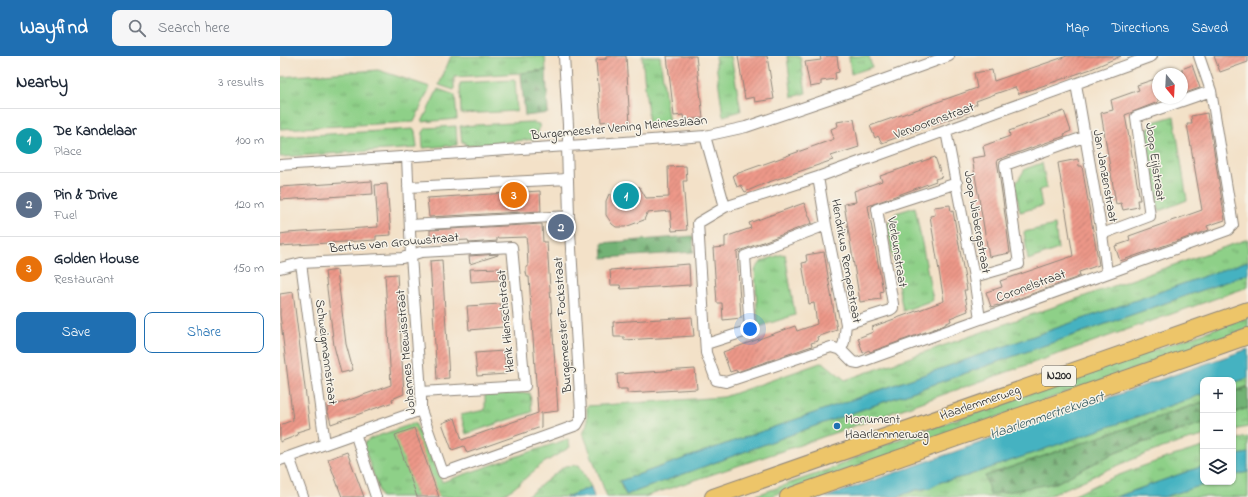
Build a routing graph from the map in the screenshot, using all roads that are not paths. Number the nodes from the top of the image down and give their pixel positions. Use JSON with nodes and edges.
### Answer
{"nodes":[{"id":1,"x":564,"y":56,"type":"edge"},
{"id":2,"x":949,"y":56,"type":"edge"},
{"id":3,"x":1152,"y":56,"type":"edge"},
{"id":4,"x":1199,"y":56,"type":"edge"},
{"id":5,"x":1076,"y":84,"type":"junction"},
{"id":6,"x":1211,"y":91,"type":"junction"},
{"id":7,"x":946,"y":131,"type":"junction"},
{"id":8,"x":706,"y":136,"type":"junction"},
{"id":9,"x":1084,"y":137,"type":"junction"},
{"id":10,"x":567,"y":146,"type":"junction"},
{"id":11,"x":407,"y":156,"type":"junction"},
{"id":12,"x":280,"y":165,"type":"edge"},
{"id":13,"x":818,"y":177,"type":"junction"},
{"id":14,"x":568,"y":179,"type":"junction"},
{"id":15,"x":957,"y":183,"type":"junction"},
{"id":16,"x":408,"y":188,"type":"junction"},
{"id":17,"x":725,"y":207,"type":"junction"},
{"id":18,"x":569,"y":216,"type":"junction"},
{"id":19,"x":410,"y":225,"type":"junction"},
{"id":20,"x":826,"y":225,"type":"junction"},
{"id":21,"x":1102,"y":234,"type":"junction"},
{"id":22,"x":512,"y":247,"type":"joint"},
{"id":23,"x":411,"y":256,"type":"junction"},
{"id":24,"x":301,"y":263,"type":"junction"},
{"id":25,"x":280,"y":268,"type":"edge"},
{"id":26,"x":1107,"y":273,"type":"junction"},
{"id":27,"x":974,"y":277,"type":"junction"},
{"id":28,"x":1248,"y":310,"type":"edge"},
{"id":29,"x":980,"y":319,"type":"junction"},
{"id":30,"x":846,"y":324,"type":"junction"},
{"id":31,"x":1248,"y":336,"type":"edge"},
{"id":32,"x":706,"y":344,"type":"junction"},
{"id":33,"x":840,"y":350,"type":"junction"},
{"id":34,"x":421,"y":392,"type":"junction"},
{"id":35,"x":421,"y":410,"type":"junction"},
{"id":36,"x":578,"y":425,"type":"joint"},
{"id":37,"x":355,"y":433,"type":"junction"},
{"id":38,"x":325,"y":444,"type":"junction"},
{"id":39,"x":284,"y":458,"type":"edge"},
{"id":40,"x":302,"y":497,"type":"edge"},
{"id":41,"x":376,"y":497,"type":"edge"},
{"id":42,"x":712,"y":497,"type":"edge"},
{"id":43,"x":788,"y":497,"type":"edge"}],
"edges":[{"from":1,"to":10,"type":"street","name":"Burgemeester Fockstraat"},
{"from":2,"to":8,"type":"street","name":"Burgemeester Vening Meineszlaan"},
{"from":3,"to":5,"type":"street","name":"Vervoorenstraat"},
{"from":4,"to":6,"type":"street"},
{"from":5,"to":7,"type":"street","name":"Vervoorenstraat"},
{"from":5,"to":9,"type":"street","name":"Jan Janzenstraat"},
{"from":6,"to":21,"type":"street","name":"Joop Eijlstraat"},
{"from":6,"to":26,"type":"street","name":"Coronelstraat"},
{"from":7,"to":13,"type":"street","name":"Vervoorenstraat"},
{"from":7,"to":15,"type":"street","name":"Joop IJisbergstraat"},
{"from":8,"to":10,"type":"street","name":"Burgemeester Vening Meineszlaan"},
{"from":8,"to":17,"type":"street"},
{"from":9,"to":21,"type":"street","name":"Jan Janzenstraat"},
{"from":9,"to":27,"type":"street"},
{"from":10,"to":11,"type":"street","name":"Burgemeester Vening Meineszlaan"},
{"from":10,"to":14,"type":"street","name":"Burgemeester Fockstraat"},
{"from":11,"to":12,"type":"street","name":"Burgemeester Vening Meineszlaan"},
{"from":11,"to":16,"type":"street","name":"Johannes Meewisstraat"},
{"from":13,"to":17,"type":"street","name":"Vervoorenstraat"},
{"from":13,"to":20,"type":"street","name":"Hendrikus Rempestraat"},
{"from":14,"to":16,"type":"street"},
{"from":14,"to":18,"type":"street","name":"Burgemeester Fockstraat"},
{"from":15,"to":27,"type":"street","name":"Joop IJisbergstraat"},
{"from":15,"to":30,"type":"street","name":"Verleunstraat"},
{"from":16,"to":19,"type":"street","name":"Johannes Meewisstraat"},
{"from":17,"to":32,"type":"street","name":"Vervoorenstraat"},
{"from":18,"to":19,"type":"street"},
{"from":18,"to":36,"type":"street","name":"Burgemeester Fockstraat"},
{"from":19,"to":23,"type":"street","name":"Johannes Meewisstraat"},
{"from":20,"to":30,"type":"street","name":"Hendrikus Rempestraat"},
{"from":20,"to":32,"type":"street"},
{"from":21,"to":26,"type":"street","name":"Jan Janzenstraat"},
{"from":22,"to":23,"type":"street","name":"Bertus van Grouwstraat"},
{"from":22,"to":34,"type":"street","name":"Henk Hienschstraat"},
{"from":23,"to":24,"type":"street","name":"Bertus van Grouwstraat"},
{"from":23,"to":34,"type":"street","name":"Johannes Meewisstraat"},
{"from":24,"to":25,"type":"street","name":"Bertus van Grouwstraat"},
{"from":24,"to":38,"type":"street","name":"Schweigmannstraat"},
{"from":26,"to":29,"type":"street","name":"Coronelstraat"},
{"from":27,"to":29,"type":"street","name":"Joop IJisbergstraat"},
{"from":28,"to":42,"type":"main road","name":"Haarlemmerweg","number":"N200"},
{"from":29,"to":33,"type":"street","name":"Coronelstraat"},
{"from":30,"to":33,"type":"street","name":"Hendrikus Rempestraat"},
{"from":31,"to":43,"type":"main road","name":"Haarlemmerweg","number":"N200"},
{"from":32,"to":33,"type":"street"},
{"from":34,"to":35,"type":"street","name":"Johannes Meewisstraat"},
{"from":35,"to":36,"type":"street","name":"Johannes Meewisstraat"},
{"from":35,"to":37,"type":"street"},
{"from":37,"to":38,"type":"street"},
{"from":37,"to":41,"type":"street"},
{"from":38,"to":39,"type":"street"},
{"from":39,"to":40,"type":"street"}]}
